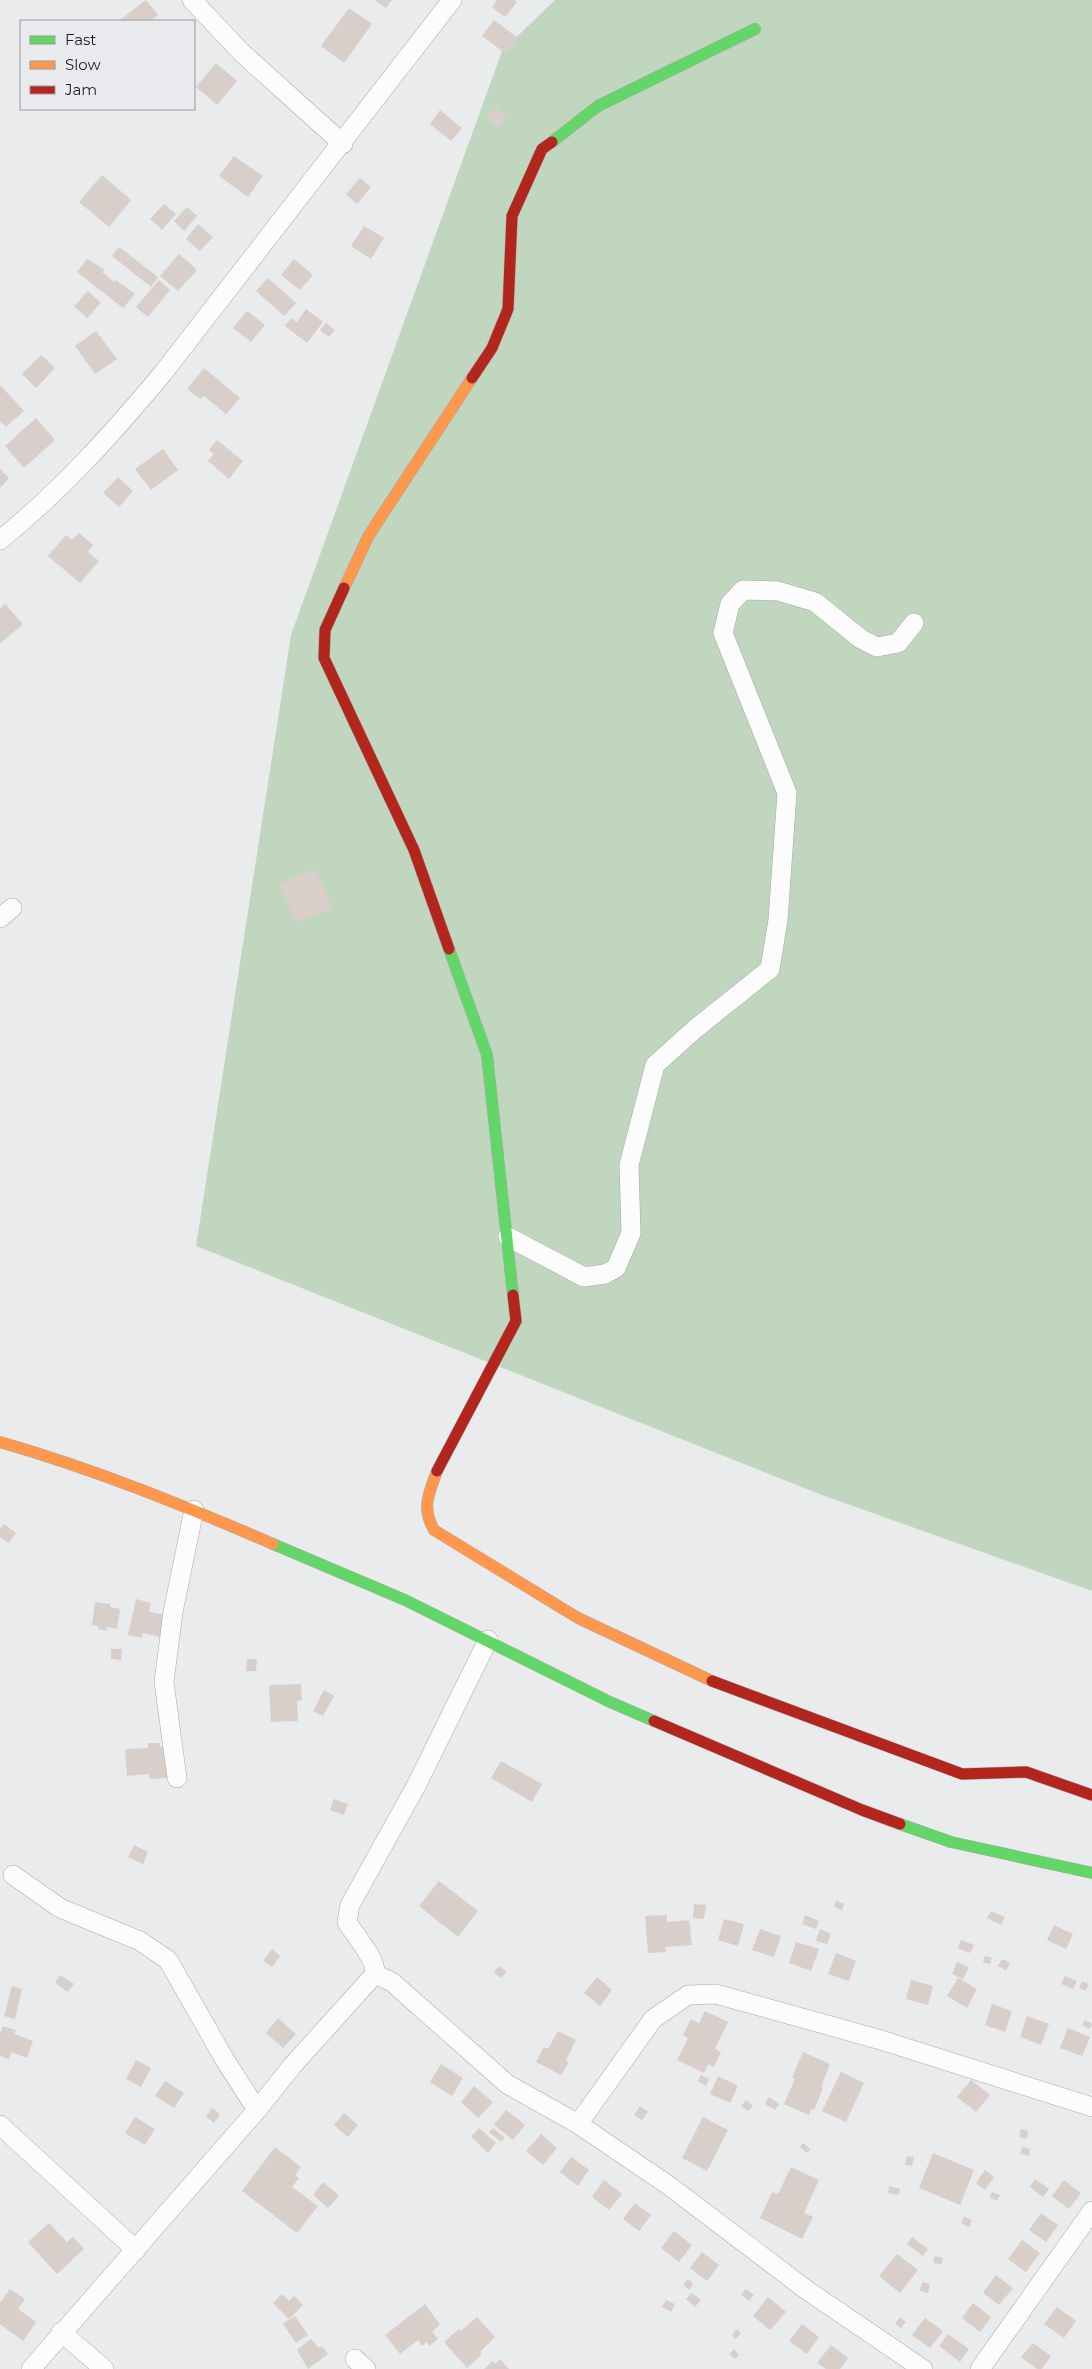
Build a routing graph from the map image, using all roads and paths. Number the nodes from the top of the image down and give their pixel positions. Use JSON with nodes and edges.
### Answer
{"nodes":[{"id":1,"x":192,"y":0,"type":"edge"},
{"id":2,"x":452,"y":0,"type":"edge"},
{"id":3,"x":754,"y":28,"type":"dead end"},
{"id":4,"x":343,"y":144,"type":"junction"},
{"id":5,"x":0,"y":540,"type":"edge"},
{"id":6,"x":914,"y":623,"type":"dead end"},
{"id":7,"x":508,"y":1237,"type":"junction"},
{"id":8,"x":0,"y":1442,"type":"edge"},
{"id":9,"x":194,"y":1510,"type":"junction"},
{"id":10,"x":488,"y":1640,"type":"junction"},
{"id":11,"x":177,"y":1778,"type":"dead end"},
{"id":12,"x":1092,"y":1795,"type":"edge"},
{"id":13,"x":1092,"y":1873,"type":"edge"},
{"id":14,"x":13,"y":1875,"type":"dead end"},
{"id":15,"x":375,"y":1974,"type":"junction"},
{"id":16,"x":1092,"y":2107,"type":"edge"},
{"id":17,"x":257,"y":2110,"type":"junction"},
{"id":18,"x":578,"y":2124,"type":"junction"},
{"id":19,"x":0,"y":2125,"type":"edge"},
{"id":20,"x":1092,"y":2211,"type":"edge"},
{"id":21,"x":136,"y":2250,"type":"junction"},
{"id":22,"x":61,"y":2332,"type":"junction"},
{"id":23,"x":30,"y":2369,"type":"edge"},
{"id":24,"x":104,"y":2369,"type":"edge"},
{"id":25,"x":923,"y":2369,"type":"edge"},
{"id":26,"x":980,"y":2369,"type":"edge"}],
"edges":[{"from":1,"to":4,"type":"street"},
{"from":2,"to":4,"type":"street"},
{"from":3,"to":7,"type":"street"},
{"from":4,"to":5,"type":"street"},
{"from":6,"to":7,"type":"street"},
{"from":7,"to":12,"type":"street"},
{"from":8,"to":9,"type":"street"},
{"from":9,"to":10,"type":"street"},
{"from":9,"to":11,"type":"street"},
{"from":10,"to":13,"type":"street"},
{"from":10,"to":15,"type":"street"},
{"from":14,"to":17,"type":"street"},
{"from":15,"to":17,"type":"street"},
{"from":15,"to":18,"type":"street"},
{"from":16,"to":18,"type":"street"},
{"from":17,"to":21,"type":"street"},
{"from":18,"to":25,"type":"street"},
{"from":19,"to":21,"type":"street"},
{"from":20,"to":26,"type":"street"},
{"from":21,"to":22,"type":"street"},
{"from":22,"to":23,"type":"street"},
{"from":22,"to":24,"type":"street"}]}
